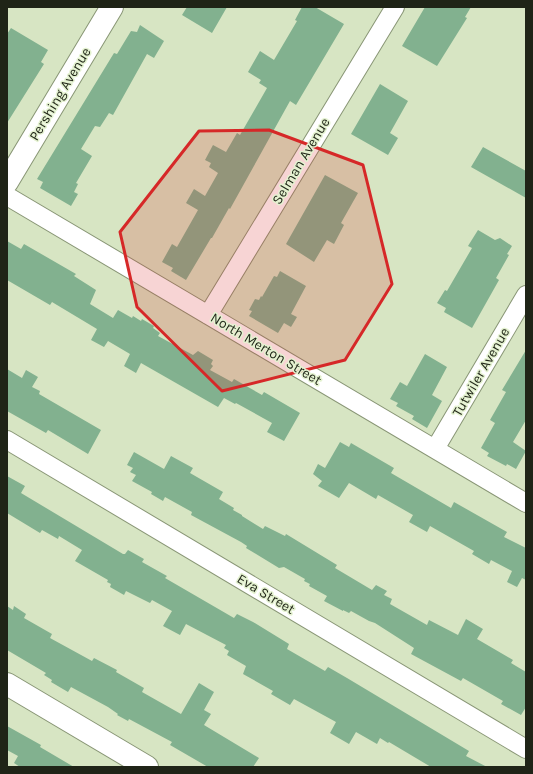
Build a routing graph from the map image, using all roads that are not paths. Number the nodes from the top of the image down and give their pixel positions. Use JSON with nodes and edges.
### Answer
{"nodes":[{"id":1,"x":112,"y":7,"type":"edge"},
{"id":2,"x":394,"y":7,"type":"edge"},
{"id":3,"x":7,"y":182,"type":"edge"},
{"id":4,"x":7,"y":196,"type":"edge"},
{"id":5,"x":526,"y":295,"type":"edge"},
{"id":6,"x":208,"y":315,"type":"junction"},
{"id":7,"x":7,"y":440,"type":"edge"},
{"id":8,"x":436,"y":450,"type":"junction"},
{"id":9,"x":526,"y":503,"type":"edge"},
{"id":10,"x":7,"y":684,"type":"edge"},
{"id":11,"x":526,"y":748,"type":"edge"},
{"id":12,"x":147,"y":767,"type":"edge"}],
"edges":[{"from":1,"to":3,"type":"street","name":"Pershing Avenue"},
{"from":2,"to":6,"type":"street","name":"Selman Avenue"},
{"from":4,"to":6,"type":"street","name":"North Merton Street"},
{"from":5,"to":8,"type":"street","name":"Tutwiler Avenue"},
{"from":6,"to":8,"type":"street","name":"North Merton Street"},
{"from":7,"to":11,"type":"street","name":"Eva Street"},
{"from":8,"to":9,"type":"street","name":"North Merton Street"},
{"from":10,"to":12,"type":"street"}]}
